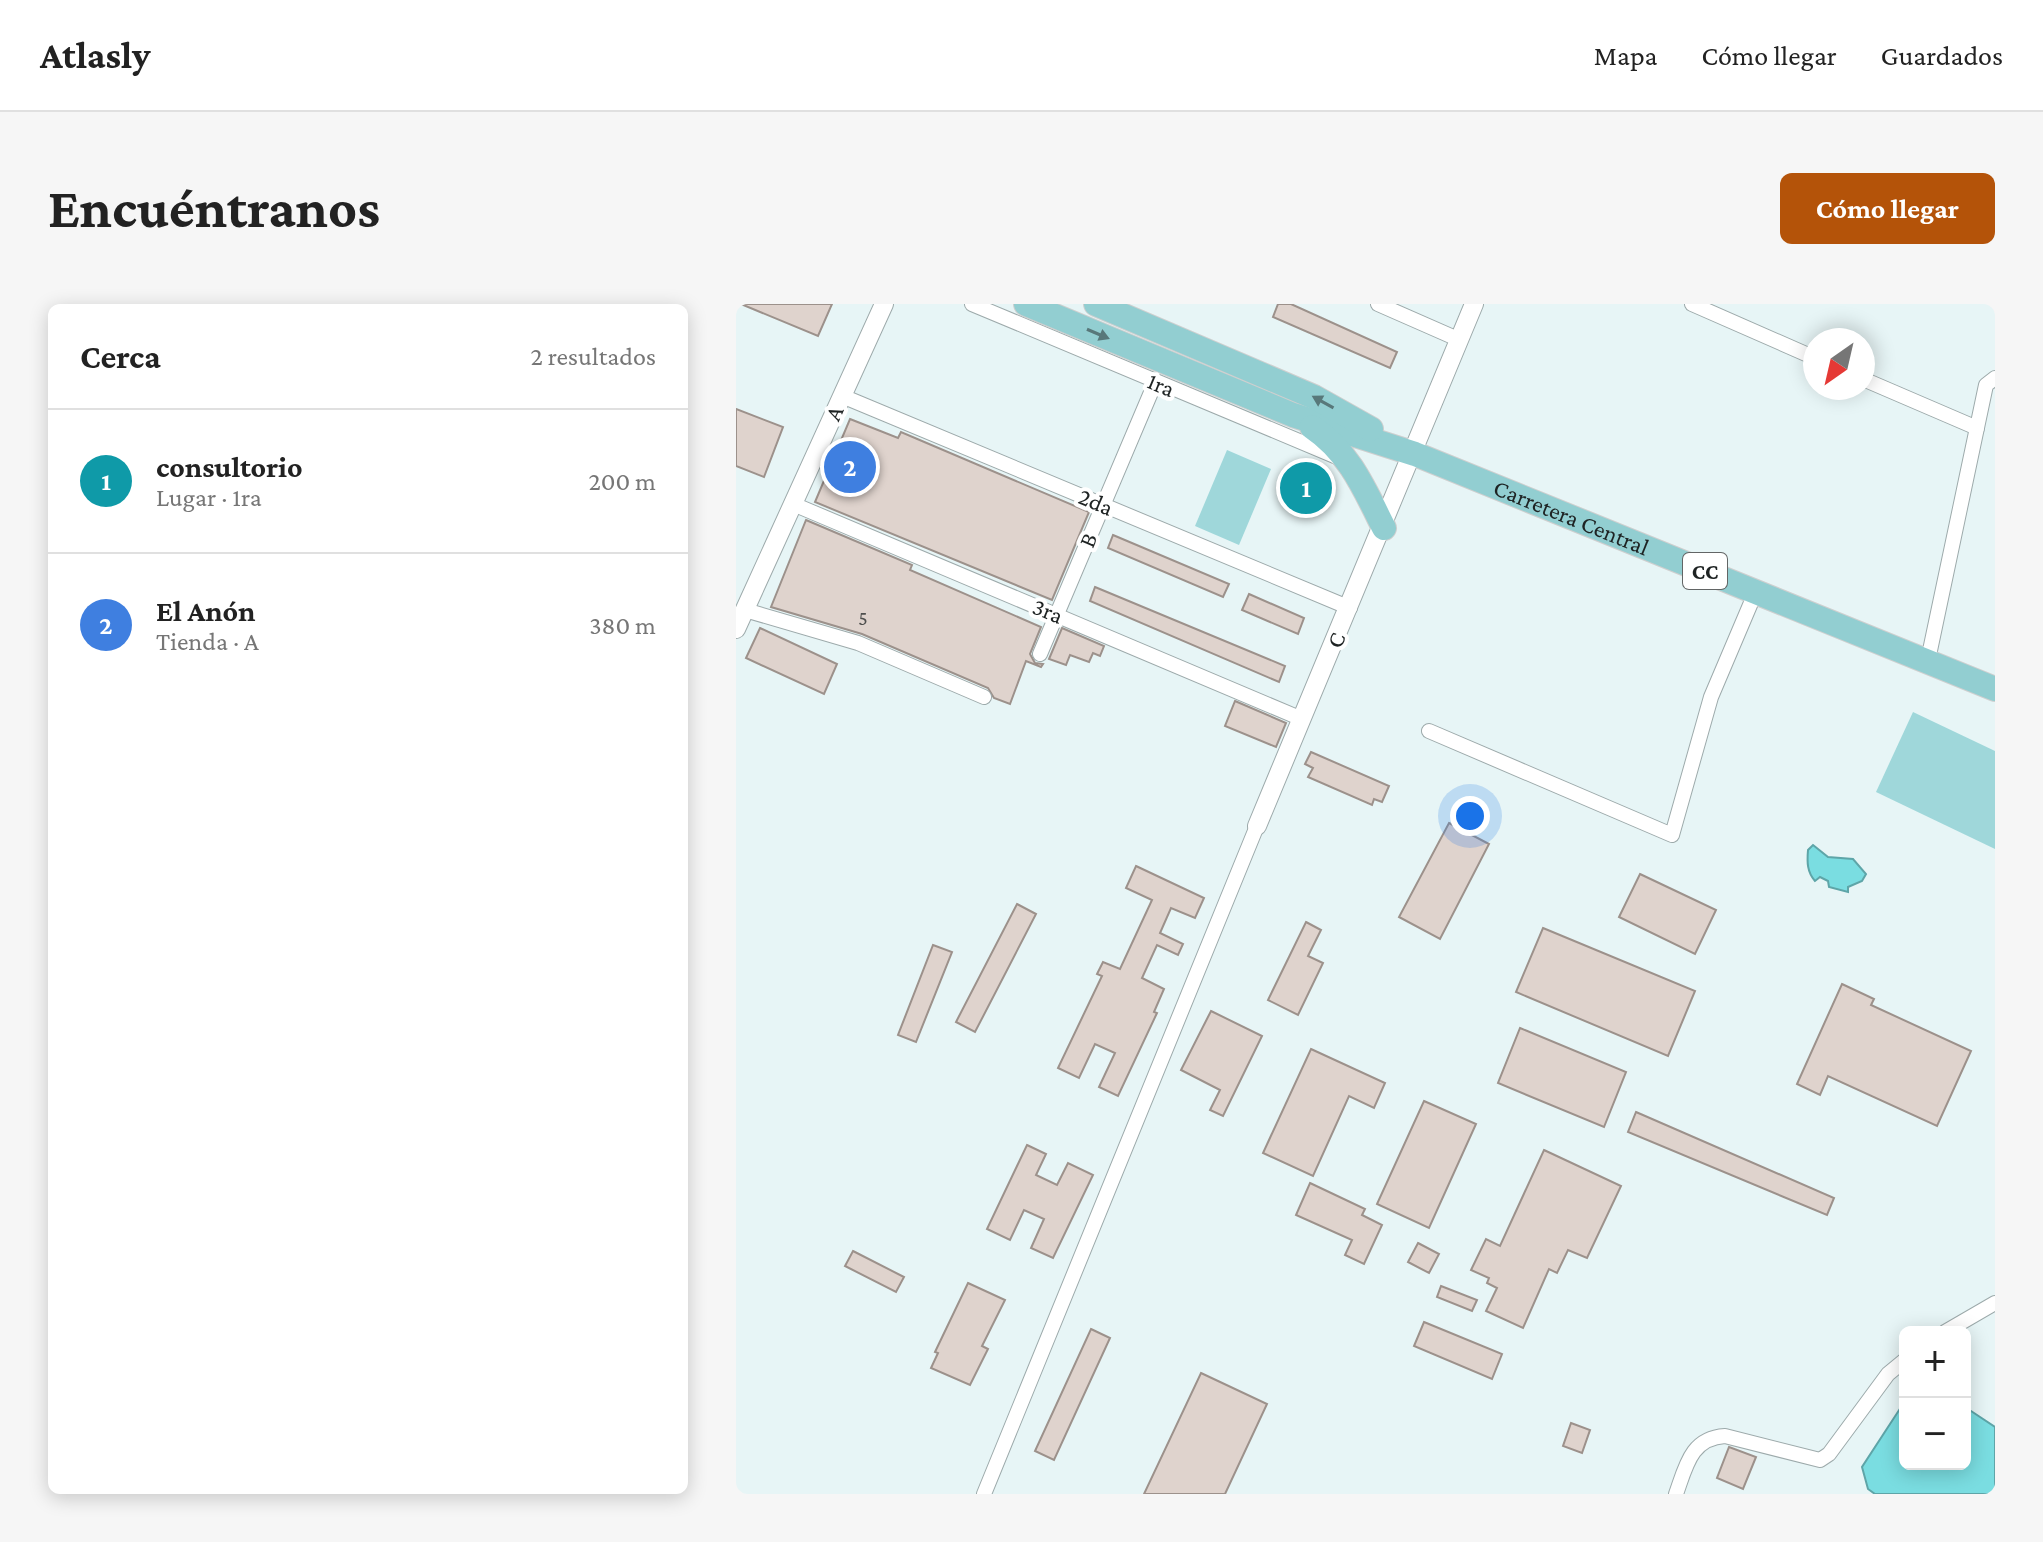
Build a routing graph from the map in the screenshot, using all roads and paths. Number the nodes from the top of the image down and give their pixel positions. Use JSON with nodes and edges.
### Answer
{"nodes":[{"id":1,"x":884,"y":304,"type":"edge"},
{"id":2,"x":972,"y":304,"type":"edge"},
{"id":3,"x":1026,"y":304,"type":"edge"},
{"id":4,"x":1096,"y":304,"type":"edge"},
{"id":5,"x":1378,"y":304,"type":"edge"},
{"id":6,"x":1474,"y":304,"type":"edge"},
{"id":7,"x":1692,"y":304,"type":"edge"},
{"id":8,"x":1460,"y":340,"type":"junction"},
{"id":9,"x":1803,"y":353,"type":"edge"},
{"id":10,"x":1995,"y":378,"type":"edge"},
{"id":11,"x":1155,"y":383,"type":"junction"},
{"id":12,"x":1875,"y":384,"type":"edge"},
{"id":13,"x":842,"y":396,"type":"junction"},
{"id":14,"x":1293,"y":415,"type":"junction"},
{"id":15,"x":1977,"y":428,"type":"junction"},
{"id":16,"x":1415,"y":454,"type":"junction"},
{"id":17,"x":1351,"y":463,"type":"junction"},
{"id":18,"x":793,"y":504,"type":"junction"},
{"id":19,"x":1102,"y":505,"type":"junction"},
{"id":20,"x":1384,"y":528,"type":"junction"},
{"id":21,"x":1756,"y":591,"type":"junction"},
{"id":22,"x":1350,"y":608,"type":"junction"},
{"id":23,"x":745,"y":610,"type":"junction"},
{"id":24,"x":1057,"y":614,"type":"junction"},
{"id":25,"x":736,"y":629,"type":"edge"},
{"id":26,"x":1040,"y":654,"type":"dead end"},
{"id":27,"x":1928,"y":660,"type":"junction"},
{"id":28,"x":1995,"y":689,"type":"edge"},
{"id":29,"x":984,"y":697,"type":"dead end"},
{"id":30,"x":1302,"y":719,"type":"junction"},
{"id":31,"x":1429,"y":731,"type":"dead end"},
{"id":32,"x":1257,"y":826,"type":"joint"},
{"id":33,"x":1995,"y":1303,"type":"edge"},
{"id":34,"x":1955,"y":1326,"type":"edge"},
{"id":35,"x":1899,"y":1365,"type":"edge"},
{"id":36,"x":984,"y":1494,"type":"edge"},
{"id":37,"x":1676,"y":1494,"type":"edge"}],
"edges":[{"from":1,"to":13,"type":"street","name":"A"},
{"from":2,"to":11,"type":"street","name":"1ra"},
{"from":3,"to":14,"type":"main road","name":"Carretera Central","number":"CC","one_way":true},
{"from":16,"to":4,"type":"main road","name":"Carretera Central","number":"CC","one_way":true},
{"from":5,"to":8,"type":"street"},
{"from":6,"to":8,"type":"street","name":"C"},
{"from":7,"to":9,"type":"street"},
{"from":8,"to":16,"type":"street","name":"C"},
{"from":10,"to":15,"type":"street"},
{"from":11,"to":17,"type":"street","name":"1ra"},
{"from":11,"to":19,"type":"street","name":"B"},
{"from":12,"to":15,"type":"street"},
{"from":13,"to":18,"type":"street","name":"A"},
{"from":13,"to":19,"type":"street","name":"2da"},
{"from":14,"to":16,"type":"main road","name":"Carretera Central","number":"CC"},
{"from":14,"to":17,"type":"main road"},
{"from":15,"to":27,"type":"street"},
{"from":16,"to":20,"type":"street","name":"C"},
{"from":16,"to":21,"type":"main road","name":"Carretera Central","number":"CC"},
{"from":17,"to":20,"type":"main road"},
{"from":18,"to":23,"type":"street","name":"A"},
{"from":18,"to":24,"type":"street","name":"3ra"},
{"from":19,"to":22,"type":"street","name":"2da"},
{"from":19,"to":24,"type":"street","name":"B"},
{"from":20,"to":22,"type":"street","name":"C"},
{"from":21,"to":27,"type":"main road","name":"Carretera Central","number":"CC"},
{"from":21,"to":31,"type":"street"},
{"from":22,"to":30,"type":"street","name":"C"},
{"from":23,"to":25,"type":"street","name":"A"},
{"from":23,"to":29,"type":"street"},
{"from":24,"to":26,"type":"street","name":"B"},
{"from":24,"to":30,"type":"street","name":"3ra"},
{"from":27,"to":28,"type":"main road","name":"Carretera Central","number":"CC"},
{"from":30,"to":32,"type":"street","name":"C"},
{"from":32,"to":36,"type":"street"},
{"from":33,"to":34,"type":"street"},
{"from":35,"to":37,"type":"street"}]}
